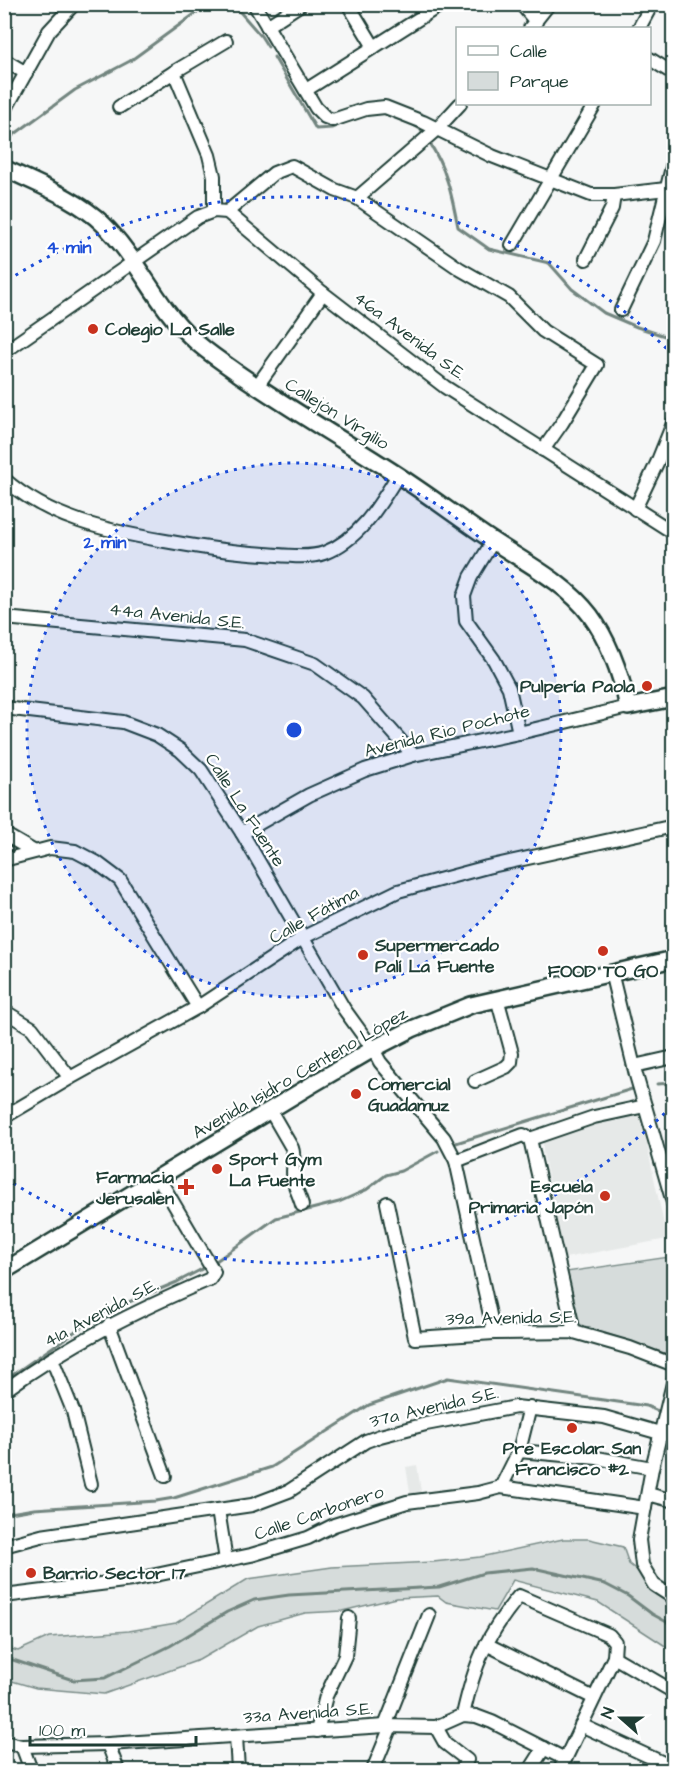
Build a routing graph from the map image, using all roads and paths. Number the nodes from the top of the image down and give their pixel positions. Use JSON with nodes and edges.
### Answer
{"nodes":[{"id":1,"x":74,"y":4,"type":"edge"},
{"id":2,"x":254,"y":4,"type":"edge"},
{"id":3,"x":301,"y":4,"type":"edge"},
{"id":4,"x":348,"y":4,"type":"edge"},
{"id":5,"x":441,"y":4,"type":"edge"},
{"id":6,"x":521,"y":4,"type":"edge"},
{"id":7,"x":549,"y":4,"type":"edge"},
{"id":8,"x":652,"y":4,"type":"edge"},
{"id":9,"x":533,"y":25,"type":"edge"},
{"id":10,"x":267,"y":26,"type":"junction"},
{"id":11,"x":640,"y":27,"type":"edge"},
{"id":12,"x":226,"y":41,"type":"dead end"},
{"id":13,"x":374,"y":47,"type":"junction"},
{"id":14,"x":4,"y":60,"type":"edge"},
{"id":15,"x":651,"y":60,"type":"edge"},
{"id":16,"x":174,"y":72,"type":"junction"},
{"id":17,"x":26,"y":73,"type":"junction"},
{"id":18,"x":674,"y":74,"type":"edge"},
{"id":19,"x":306,"y":90,"type":"junction"},
{"id":20,"x":459,"y":105,"type":"edge"},
{"id":21,"x":594,"y":105,"type":"edge"},
{"id":22,"x":119,"y":107,"type":"dead end"},
{"id":23,"x":4,"y":112,"type":"edge"},
{"id":24,"x":437,"y":129,"type":"junction"},
{"id":25,"x":674,"y":159,"type":"edge"},
{"id":26,"x":4,"y":168,"type":"edge"},
{"id":27,"x":550,"y":178,"type":"junction"},
{"id":28,"x":669,"y":182,"type":"edge"},
{"id":29,"x":614,"y":195,"type":"junction"},
{"id":30,"x":357,"y":198,"type":"junction"},
{"id":31,"x":213,"y":211,"type":"junction"},
{"id":32,"x":227,"y":212,"type":"junction"},
{"id":33,"x":512,"y":244,"type":"dead end"},
{"id":34,"x":586,"y":259,"type":"dead end"},
{"id":35,"x":133,"y":262,"type":"junction"},
{"id":36,"x":323,"y":293,"type":"junction"},
{"id":37,"x":621,"y":310,"type":"dead end"},
{"id":38,"x":4,"y":352,"type":"edge"},
{"id":39,"x":257,"y":386,"type":"junction"},
{"id":40,"x":674,"y":421,"type":"edge"},
{"id":41,"x":543,"y":450,"type":"junction"},
{"id":42,"x":399,"y":475,"type":"junction"},
{"id":43,"x":4,"y":479,"type":"edge"},
{"id":44,"x":634,"y":509,"type":"junction"},
{"id":45,"x":674,"y":534,"type":"edge"},
{"id":46,"x":493,"y":541,"type":"junction"},
{"id":47,"x":4,"y":618,"type":"edge"},
{"id":48,"x":674,"y":698,"type":"edge"},
{"id":49,"x":628,"y":707,"type":"junction"},
{"id":50,"x":4,"y":708,"type":"edge"},
{"id":51,"x":519,"y":733,"type":"junction"},
{"id":52,"x":413,"y":755,"type":"junction"},
{"id":53,"x":674,"y":826,"type":"edge"},
{"id":54,"x":242,"y":833,"type":"junction"},
{"id":55,"x":4,"y":834,"type":"edge"},
{"id":56,"x":33,"y":851,"type":"junction"},
{"id":57,"x":4,"y":860,"type":"edge"},
{"id":58,"x":304,"y":938,"type":"junction"},
{"id":59,"x":674,"y":959,"type":"edge"},
{"id":60,"x":611,"y":972,"type":"junction"},
{"id":61,"x":497,"y":998,"type":"junction"},
{"id":62,"x":198,"y":1007,"type":"junction"},
{"id":63,"x":4,"y":1011,"type":"edge"},
{"id":64,"x":373,"y":1049,"type":"junction"},
{"id":65,"x":674,"y":1057,"type":"edge"},
{"id":66,"x":634,"y":1066,"type":"junction"},
{"id":67,"x":70,"y":1078,"type":"junction"},
{"id":68,"x":475,"y":1081,"type":"dead end"},
{"id":69,"x":645,"y":1106,"type":"junction"},
{"id":70,"x":270,"y":1110,"type":"junction"},
{"id":71,"x":4,"y":1118,"type":"edge"},
{"id":72,"x":530,"y":1139,"type":"junction"},
{"id":73,"x":456,"y":1161,"type":"junction"},
{"id":74,"x":670,"y":1176,"type":"edge"},
{"id":75,"x":158,"y":1178,"type":"junction"},
{"id":76,"x":387,"y":1203,"type":"dead end"},
{"id":77,"x":302,"y":1205,"type":"dead end"},
{"id":78,"x":674,"y":1206,"type":"edge"},
{"id":79,"x":4,"y":1271,"type":"edge"},
{"id":80,"x":109,"y":1326,"type":"junction"},
{"id":81,"x":574,"y":1332,"type":"junction"},
{"id":82,"x":494,"y":1333,"type":"junction"},
{"id":83,"x":52,"y":1359,"type":"junction"},
{"id":84,"x":674,"y":1365,"type":"edge"},
{"id":85,"x":674,"y":1379,"type":"edge"},
{"id":86,"x":4,"y":1391,"type":"edge"},
{"id":87,"x":530,"y":1407,"type":"junction"},
{"id":88,"x":660,"y":1435,"type":"junction"},
{"id":89,"x":674,"y":1437,"type":"edge"},
{"id":90,"x":519,"y":1451,"type":"junction"},
{"id":91,"x":652,"y":1468,"type":"junction"},
{"id":92,"x":165,"y":1476,"type":"dead end"},
{"id":93,"x":91,"y":1484,"type":"dead end"},
{"id":94,"x":501,"y":1487,"type":"junction"},
{"id":95,"x":648,"y":1494,"type":"junction"},
{"id":96,"x":674,"y":1501,"type":"edge"},
{"id":97,"x":645,"y":1508,"type":"junction"},
{"id":98,"x":218,"y":1510,"type":"junction"},
{"id":99,"x":4,"y":1546,"type":"edge"},
{"id":100,"x":226,"y":1560,"type":"junction"},
{"id":101,"x":4,"y":1596,"type":"edge"},
{"id":102,"x":674,"y":1598,"type":"edge"},
{"id":103,"x":429,"y":1616,"type":"dead end"},
{"id":104,"x":349,"y":1618,"type":"dead end"},
{"id":105,"x":486,"y":1644,"type":"junction"},
{"id":106,"x":614,"y":1657,"type":"junction"},
{"id":107,"x":674,"y":1692,"type":"edge"},
{"id":108,"x":594,"y":1698,"type":"junction"},
{"id":109,"x":463,"y":1715,"type":"junction"},
{"id":110,"x":581,"y":1725,"type":"junction"},
{"id":111,"x":388,"y":1726,"type":"junction"},
{"id":112,"x":436,"y":1727,"type":"junction"},
{"id":113,"x":317,"y":1731,"type":"junction"},
{"id":114,"x":236,"y":1736,"type":"junction"},
{"id":115,"x":4,"y":1742,"type":"edge"},
{"id":116,"x":108,"y":1744,"type":"junction"},
{"id":117,"x":22,"y":1746,"type":"junction"},
{"id":118,"x":544,"y":1748,"type":"junction"},
{"id":119,"x":565,"y":1759,"type":"junction"},
{"id":120,"x":674,"y":1768,"type":"edge"},
{"id":121,"x":31,"y":1770,"type":"edge"},
{"id":122,"x":118,"y":1770,"type":"edge"},
{"id":123,"x":238,"y":1770,"type":"edge"},
{"id":124,"x":373,"y":1770,"type":"edge"},
{"id":125,"x":462,"y":1770,"type":"edge"},
{"id":126,"x":530,"y":1770,"type":"edge"},
{"id":127,"x":560,"y":1770,"type":"edge"}],
"edges":[{"from":1,"to":17,"type":"street"},
{"from":2,"to":10,"type":"street"},
{"from":3,"to":10,"type":"street"},
{"from":4,"to":13,"type":"street"},
{"from":5,"to":13,"type":"street"},
{"from":6,"to":9,"type":"street"},
{"from":7,"to":9,"type":"street"},
{"from":8,"to":11,"type":"street"},
{"from":10,"to":19,"type":"street"},
{"from":12,"to":16,"type":"street"},
{"from":13,"to":19,"type":"street"},
{"from":14,"to":17,"type":"street"},
{"from":15,"to":18,"type":"street"},
{"from":16,"to":22,"type":"street"},
{"from":16,"to":31,"type":"street"},
{"from":17,"to":23,"type":"street"},
{"from":19,"to":24,"type":"street"},
{"from":20,"to":24,"type":"street"},
{"from":21,"to":27,"type":"street"},
{"from":24,"to":27,"type":"street"},
{"from":24,"to":30,"type":"street"},
{"from":25,"to":28,"type":"street"},
{"from":26,"to":35,"type":"street","name":"Callejón Virgilio"},
{"from":27,"to":29,"type":"street"},
{"from":27,"to":33,"type":"street"},
{"from":28,"to":29,"type":"street"},
{"from":28,"to":37,"type":"street"},
{"from":29,"to":34,"type":"street"},
{"from":30,"to":32,"type":"street"},
{"from":30,"to":41,"type":"street"},
{"from":31,"to":32,"type":"street"},
{"from":31,"to":35,"type":"street"},
{"from":32,"to":36,"type":"street","name":"46a Avenida S.E."},
{"from":35,"to":38,"type":"street"},
{"from":35,"to":39,"type":"street","name":"Callejón Virgilio"},
{"from":36,"to":39,"type":"street"},
{"from":36,"to":41,"type":"street","name":"46a Avenida S.E."},
{"from":39,"to":42,"type":"street","name":"Callejón Virgilio"},
{"from":40,"to":44,"type":"street"},
{"from":41,"to":44,"type":"street","name":"46a Avenida S.E."},
{"from":42,"to":43,"type":"street"},
{"from":42,"to":46,"type":"street","name":"Callejón Virgilio"},
{"from":44,"to":45,"type":"street","name":"46a Avenida S.E."},
{"from":46,"to":49,"type":"street","name":"Callejón Virgilio"},
{"from":46,"to":51,"type":"street"},
{"from":47,"to":52,"type":"street","name":"44a Avenida S.E."},
{"from":48,"to":49,"type":"street","name":"Avenida Rio Pochote"},
{"from":49,"to":51,"type":"street","name":"Avenida Rio Pochote"},
{"from":50,"to":54,"type":"street","name":"Calle La Fuente"},
{"from":51,"to":52,"type":"street","name":"Avenida Rio Pochote"},
{"from":52,"to":54,"type":"street","name":"Avenida Rio Pochote"},
{"from":53,"to":58,"type":"street","name":"Calle Fátima"},
{"from":54,"to":58,"type":"street","name":"Calle La Fuente"},
{"from":55,"to":56,"type":"street"},
{"from":56,"to":57,"type":"street"},
{"from":56,"to":62,"type":"street"},
{"from":58,"to":62,"type":"street","name":"Calle Fátima"},
{"from":58,"to":64,"type":"street","name":"Calle La Fuente"},
{"from":59,"to":60,"type":"street","name":"Avenida Isidro Centeno López"},
{"from":60,"to":61,"type":"street","name":"Avenida Isidro Centeno López"},
{"from":60,"to":66,"type":"street"},
{"from":61,"to":64,"type":"street","name":"Avenida Isidro Centeno López"},
{"from":61,"to":68,"type":"street"},
{"from":62,"to":67,"type":"street","name":"Calle Fátima"},
{"from":63,"to":67,"type":"street"},
{"from":64,"to":70,"type":"street","name":"Avenida Isidro Centeno López"},
{"from":64,"to":73,"type":"street","name":"Calle La Fuente"},
{"from":65,"to":66,"type":"street"},
{"from":66,"to":69,"type":"street"},
{"from":67,"to":71,"type":"street","name":"Calle Fátima"},
{"from":69,"to":72,"type":"street"},
{"from":69,"to":74,"type":"street"},
{"from":70,"to":75,"type":"street","name":"Avenida Isidro Centeno López"},
{"from":70,"to":77,"type":"street"},
{"from":72,"to":73,"type":"street"},
{"from":72,"to":81,"type":"street"},
{"from":73,"to":82,"type":"street","name":"Calle La Fuente"},
{"from":74,"to":78,"type":"street"},
{"from":75,"to":79,"type":"street","name":"Avenida Isidro Centeno López"},
{"from":75,"to":80,"type":"street","name":"41a Avenida S.E."},
{"from":76,"to":82,"type":"street","name":"39a Avenida S.E."},
{"from":80,"to":83,"type":"street","name":"41a Avenida S.E."},
{"from":80,"to":92,"type":"street"},
{"from":81,"to":82,"type":"street","name":"39a Avenida S.E."},
{"from":81,"to":84,"type":"street","name":"39a Avenida S.E."},
{"from":83,"to":86,"type":"street","name":"41a Avenida S.E."},
{"from":83,"to":93,"type":"street"},
{"from":85,"to":88,"type":"street"},
{"from":87,"to":88,"type":"street","name":"37a Avenida S.E."},
{"from":87,"to":90,"type":"street"},
{"from":87,"to":98,"type":"street","name":"37a Avenida S.E."},
{"from":88,"to":89,"type":"street","name":"37a Avenida S.E."},
{"from":88,"to":91,"type":"street"},
{"from":90,"to":91,"type":"street"},
{"from":90,"to":94,"type":"street"},
{"from":91,"to":95,"type":"street"},
{"from":94,"to":97,"type":"street","name":"Calle Carbonero"},
{"from":94,"to":100,"type":"street","name":"Calle Carbonero"},
{"from":95,"to":96,"type":"street"},
{"from":95,"to":97,"type":"street"},
{"from":97,"to":102,"type":"street"},
{"from":98,"to":99,"type":"street","name":"37a Avenida S.E."},
{"from":98,"to":100,"type":"street"},
{"from":100,"to":101,"type":"street","name":"Calle Carbonero"},
{"from":103,"to":111,"type":"street"},
{"from":104,"to":113,"type":"street"},
{"from":105,"to":106,"type":"street"},
{"from":105,"to":108,"type":"street"},
{"from":105,"to":109,"type":"street"},
{"from":106,"to":107,"type":"street"},
{"from":106,"to":108,"type":"street"},
{"from":108,"to":110,"type":"street"},
{"from":109,"to":112,"type":"street","name":"33a Avenida S.E."},
{"from":109,"to":118,"type":"street"},
{"from":110,"to":119,"type":"street"},
{"from":110,"to":120,"type":"street"},
{"from":111,"to":112,"type":"street","name":"33a Avenida S.E."},
{"from":111,"to":113,"type":"street","name":"33a Avenida S.E."},
{"from":111,"to":124,"type":"street"},
{"from":112,"to":125,"type":"street"},
{"from":113,"to":114,"type":"street","name":"33a Avenida S.E."},
{"from":114,"to":116,"type":"street","name":"33a Avenida S.E."},
{"from":114,"to":123,"type":"street"},
{"from":115,"to":117,"type":"street","name":"33a Avenida S.E."},
{"from":116,"to":117,"type":"street","name":"33a Avenida S.E."},
{"from":116,"to":122,"type":"street"},
{"from":117,"to":121,"type":"street"},
{"from":118,"to":119,"type":"street"},
{"from":118,"to":126,"type":"street"},
{"from":119,"to":127,"type":"street"}]}
